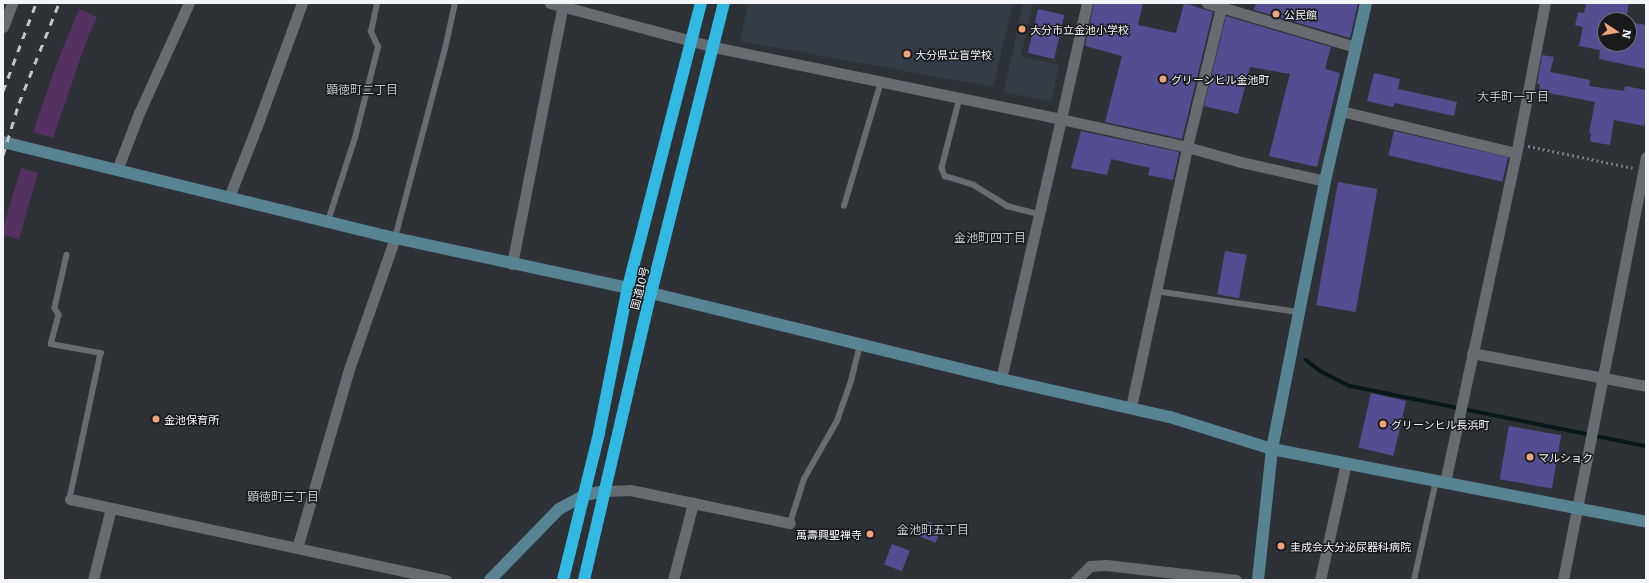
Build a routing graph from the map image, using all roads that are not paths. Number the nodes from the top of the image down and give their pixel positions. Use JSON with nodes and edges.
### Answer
{"nodes":[{"id":1,"x":12,"y":3,"type":"edge"},
{"id":2,"x":189,"y":3,"type":"edge"},
{"id":3,"x":302,"y":3,"type":"edge"},
{"id":4,"x":377,"y":3,"type":"edge"},
{"id":5,"x":455,"y":3,"type":"edge"},
{"id":6,"x":550,"y":3,"type":"edge"},
{"id":7,"x":701,"y":3,"type":"edge"},
{"id":8,"x":724,"y":3,"type":"edge"},
{"id":9,"x":1087,"y":3,"type":"edge"},
{"id":10,"x":1207,"y":3,"type":"edge"},
{"id":11,"x":1366,"y":3,"type":"edge"},
{"id":12,"x":1545,"y":3,"type":"edge"},
{"id":13,"x":563,"y":5,"type":"edge"},
{"id":14,"x":1221,"y":7,"type":"junction"},
{"id":15,"x":3,"y":28,"type":"edge"},
{"id":16,"x":692,"y":40,"type":"junction"},
{"id":17,"x":714,"y":46,"type":"junction"},
{"id":18,"x":1356,"y":47,"type":"junction"},
{"id":19,"x":881,"y":82,"type":"junction"},
{"id":20,"x":960,"y":98,"type":"junction"},
{"id":21,"x":1341,"y":111,"type":"junction"},
{"id":22,"x":1061,"y":119,"type":"junction"},
{"id":23,"x":3,"y":142,"type":"edge"},
{"id":24,"x":1187,"y":147,"type":"junction"},
{"id":25,"x":1517,"y":148,"type":"junction"},
{"id":26,"x":1646,"y":157,"type":"edge"},
{"id":27,"x":117,"y":170,"type":"junction"},
{"id":28,"x":1645,"y":170,"type":"edge"},
{"id":29,"x":1325,"y":181,"type":"junction"},
{"id":30,"x":229,"y":197,"type":"junction"},
{"id":31,"x":844,"y":206,"type":"dead end"},
{"id":32,"x":1039,"y":214,"type":"junction"},
{"id":33,"x":328,"y":221,"type":"junction"},
{"id":34,"x":394,"y":238,"type":"junction"},
{"id":35,"x":67,"y":255,"type":"dead end"},
{"id":36,"x":512,"y":264,"type":"junction"},
{"id":37,"x":628,"y":287,"type":"junction"},
{"id":38,"x":1156,"y":291,"type":"junction"},
{"id":39,"x":652,"y":293,"type":"junction"},
{"id":40,"x":1299,"y":312,"type":"junction"},
{"id":41,"x":860,"y":344,"type":"junction"},
{"id":42,"x":1472,"y":353,"type":"junction"},
{"id":43,"x":1603,"y":378,"type":"junction"},
{"id":44,"x":1001,"y":379,"type":"junction"},
{"id":45,"x":1646,"y":386,"type":"edge"},
{"id":46,"x":1131,"y":408,"type":"junction"},
{"id":47,"x":1272,"y":449,"type":"junction"},
{"id":48,"x":1346,"y":463,"type":"junction"},
{"id":49,"x":1440,"y":482,"type":"junction"},
{"id":50,"x":605,"y":490,"type":"junction"},
{"id":51,"x":585,"y":495,"type":"junction"},
{"id":52,"x":70,"y":499,"type":"joint"},
{"id":53,"x":693,"y":503,"type":"junction"},
{"id":54,"x":111,"y":508,"type":"junction"},
{"id":55,"x":1577,"y":508,"type":"junction"},
{"id":56,"x":1646,"y":522,"type":"edge"},
{"id":57,"x":790,"y":523,"type":"joint"},
{"id":58,"x":296,"y":548,"type":"junction"},
{"id":59,"x":92,"y":580,"type":"edge"},
{"id":60,"x":446,"y":580,"type":"edge"},
{"id":61,"x":490,"y":580,"type":"edge"},
{"id":62,"x":563,"y":580,"type":"edge"},
{"id":63,"x":584,"y":580,"type":"edge"},
{"id":64,"x":673,"y":580,"type":"edge"},
{"id":65,"x":1076,"y":580,"type":"edge"},
{"id":66,"x":1236,"y":580,"type":"edge"},
{"id":67,"x":1258,"y":580,"type":"edge"},
{"id":68,"x":1320,"y":580,"type":"edge"},
{"id":69,"x":1414,"y":580,"type":"edge"},
{"id":70,"x":1562,"y":580,"type":"edge"}],
"edges":[{"from":1,"to":15,"type":"street"},
{"from":2,"to":27,"type":"street"},
{"from":3,"to":30,"type":"street"},
{"from":4,"to":33,"type":"lane"},
{"from":5,"to":34,"type":"lane"},
{"from":6,"to":13,"type":"street"},
{"from":7,"to":16,"type":"highway","name":"国道10号"},
{"from":8,"to":17,"type":"highway","name":"国道10号"},
{"from":9,"to":22,"type":"street"},
{"from":10,"to":14,"type":"street"},
{"from":11,"to":18,"type":"street"},
{"from":12,"to":25,"type":"street"},
{"from":13,"to":16,"type":"street"},
{"from":13,"to":36,"type":"street"},
{"from":14,"to":18,"type":"street"},
{"from":14,"to":24,"type":"street"},
{"from":16,"to":17,"type":"street"},
{"from":16,"to":37,"type":"highway","name":"国道10号"},
{"from":17,"to":19,"type":"street"},
{"from":17,"to":39,"type":"highway","name":"国道10号"},
{"from":18,"to":21,"type":"street"},
{"from":19,"to":20,"type":"street"},
{"from":19,"to":31,"type":"lane"},
{"from":20,"to":22,"type":"street"},
{"from":20,"to":32,"type":"lane"},
{"from":21,"to":25,"type":"street"},
{"from":21,"to":29,"type":"street"},
{"from":22,"to":24,"type":"street"},
{"from":22,"to":32,"type":"street"},
{"from":23,"to":27,"type":"street"},
{"from":24,"to":29,"type":"street"},
{"from":24,"to":38,"type":"street"},
{"from":25,"to":42,"type":"street"},
{"from":26,"to":28,"type":"street"},
{"from":27,"to":30,"type":"street"},
{"from":28,"to":43,"type":"street"},
{"from":29,"to":40,"type":"street"},
{"from":30,"to":33,"type":"street"},
{"from":32,"to":44,"type":"street"},
{"from":33,"to":34,"type":"street"},
{"from":34,"to":36,"type":"street"},
{"from":34,"to":58,"type":"street"},
{"from":35,"to":52,"type":"lane"},
{"from":36,"to":37,"type":"street"},
{"from":37,"to":39,"type":"street"},
{"from":37,"to":51,"type":"highway","name":"国道10号"},
{"from":38,"to":40,"type":"lane"},
{"from":38,"to":46,"type":"street"},
{"from":39,"to":41,"type":"street"},
{"from":39,"to":50,"type":"highway","name":"国道10号"},
{"from":40,"to":47,"type":"street"},
{"from":41,"to":44,"type":"street"},
{"from":41,"to":57,"type":"lane"},
{"from":42,"to":43,"type":"street"},
{"from":42,"to":49,"type":"street"},
{"from":43,"to":45,"type":"street"},
{"from":43,"to":55,"type":"street"},
{"from":44,"to":46,"type":"street"},
{"from":46,"to":47,"type":"street"},
{"from":47,"to":48,"type":"street"},
{"from":47,"to":67,"type":"street"},
{"from":48,"to":49,"type":"street"},
{"from":48,"to":68,"type":"street"},
{"from":49,"to":55,"type":"street"},
{"from":49,"to":69,"type":"lane"},
{"from":50,"to":51,"type":"street"},
{"from":50,"to":53,"type":"street"},
{"from":50,"to":63,"type":"highway","name":"国道10号"},
{"from":51,"to":61,"type":"street"},
{"from":51,"to":62,"type":"highway","name":"国道10号"},
{"from":52,"to":54,"type":"street"},
{"from":53,"to":57,"type":"street"},
{"from":53,"to":64,"type":"street"},
{"from":54,"to":58,"type":"street"},
{"from":54,"to":59,"type":"street"},
{"from":55,"to":56,"type":"street"},
{"from":55,"to":70,"type":"street"},
{"from":58,"to":60,"type":"street"},
{"from":65,"to":66,"type":"street"}]}
